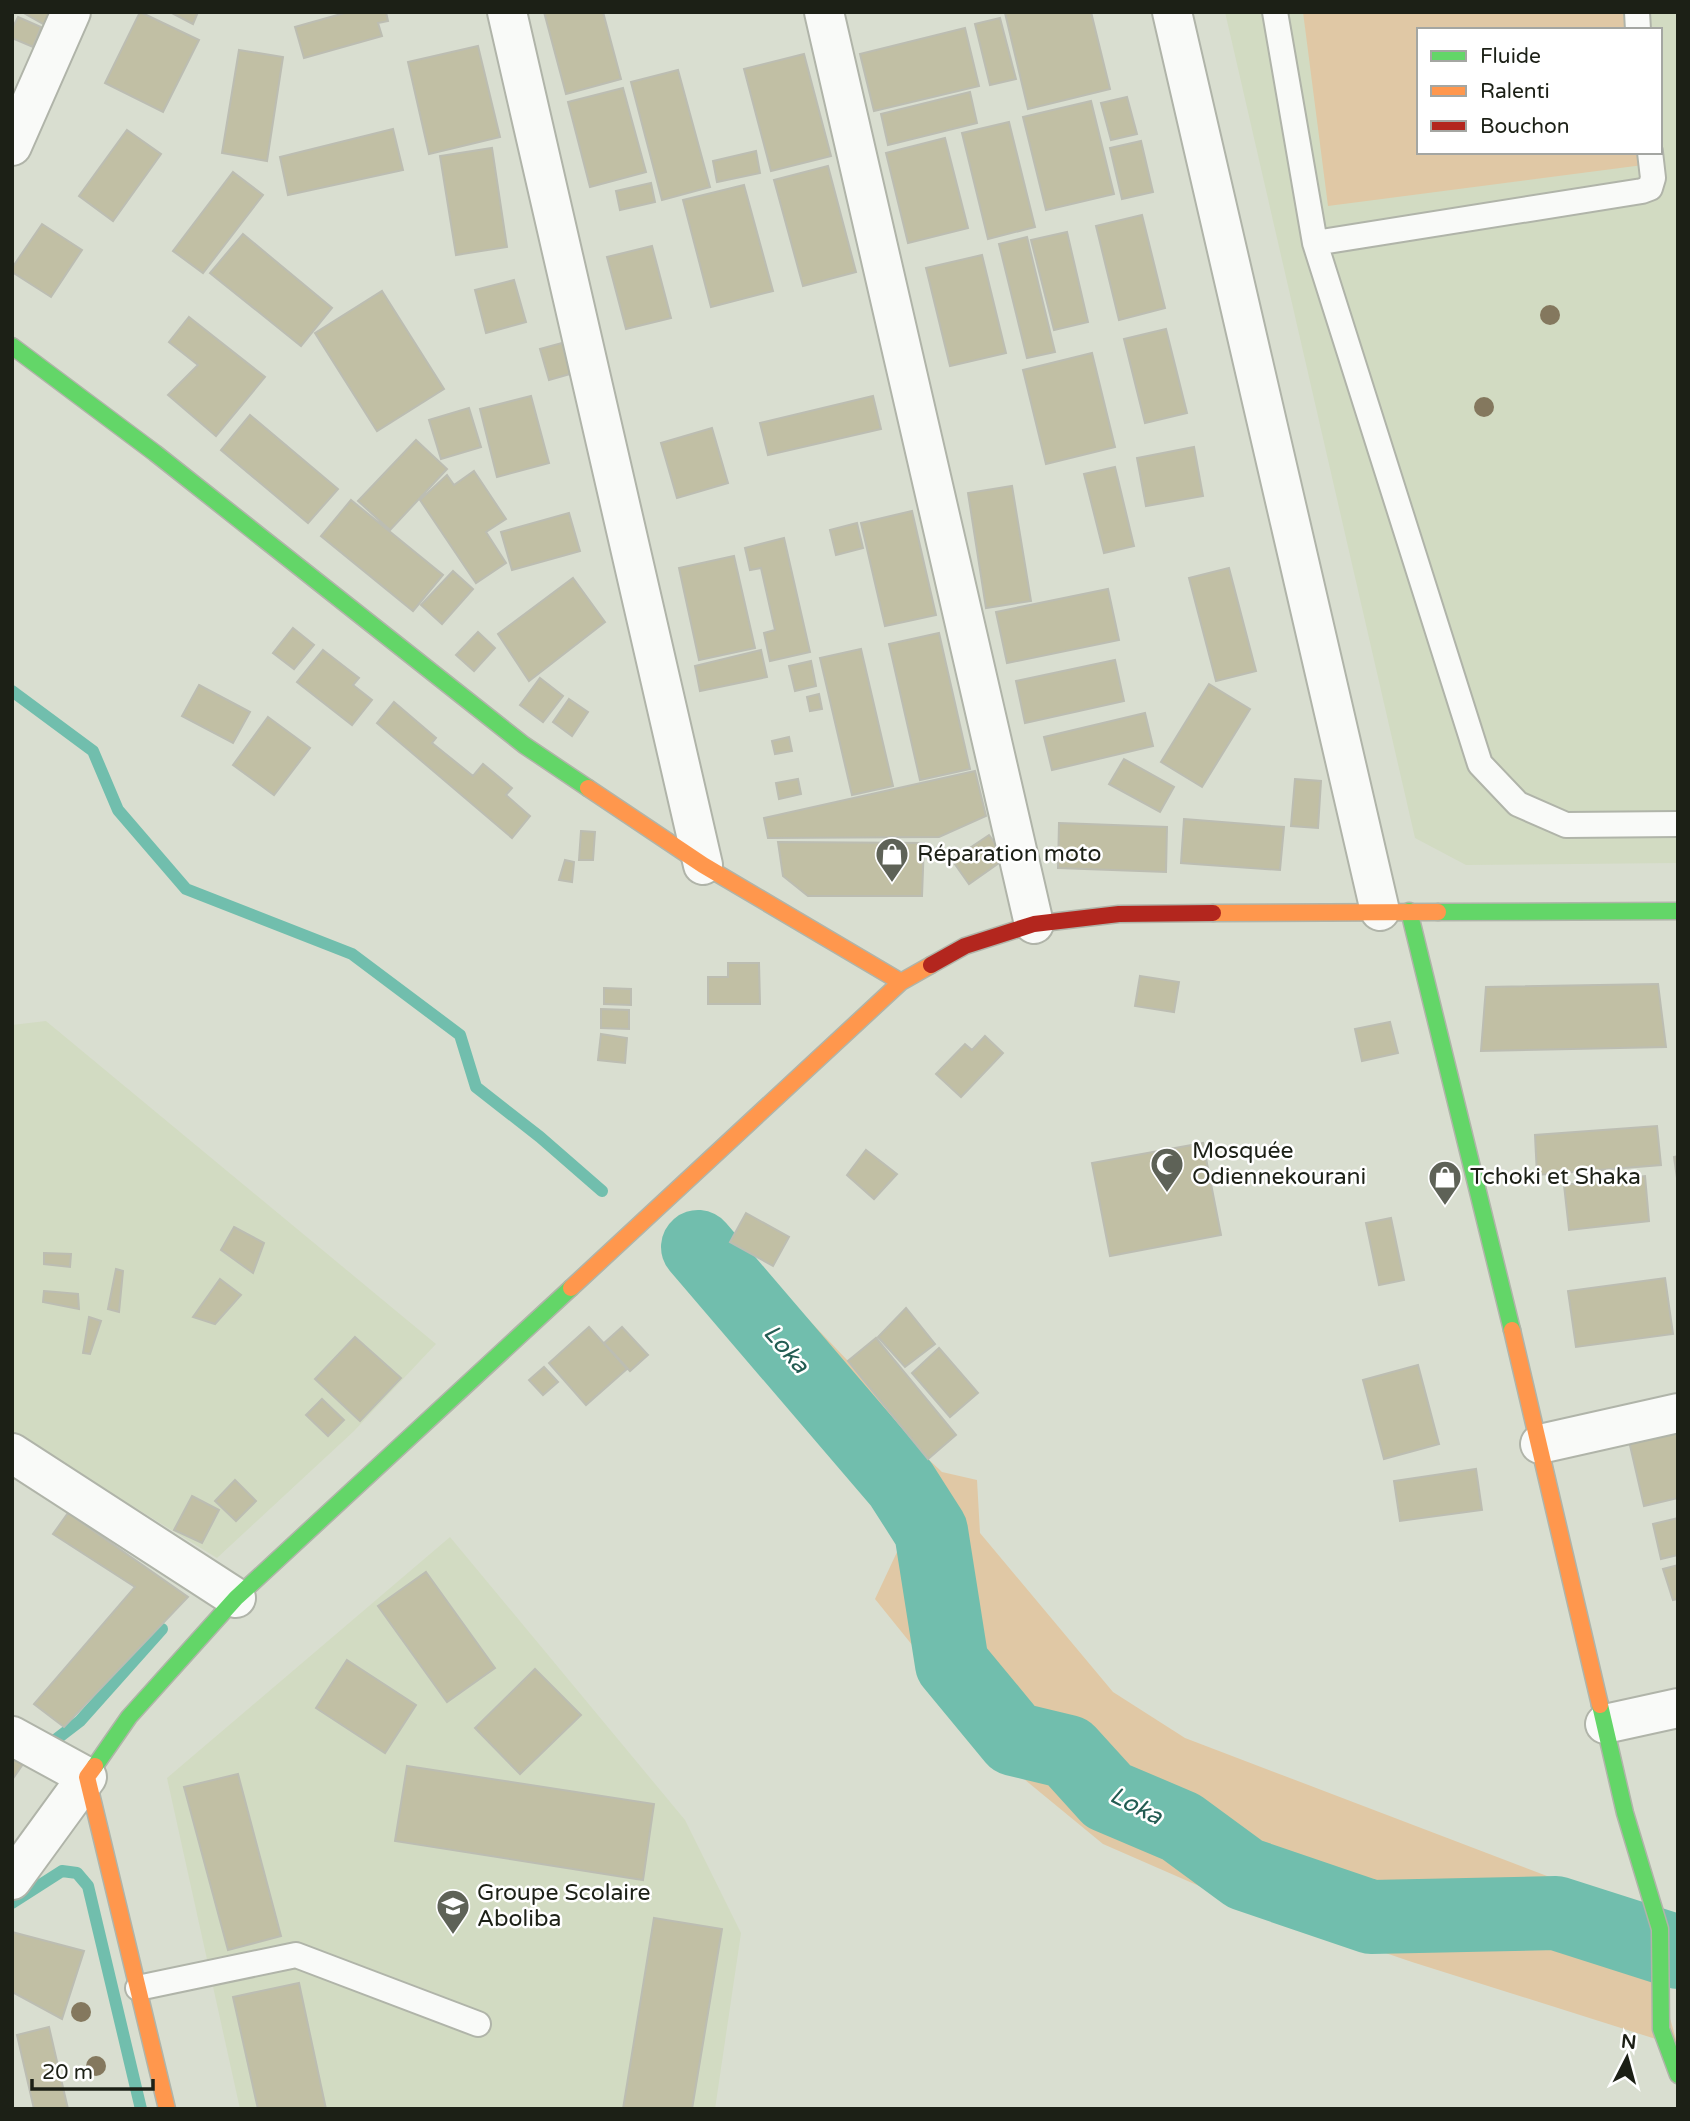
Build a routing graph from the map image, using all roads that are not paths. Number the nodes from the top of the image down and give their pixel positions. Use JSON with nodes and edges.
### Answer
{"nodes":[{"id":1,"x":71,"y":12,"type":"edge"},
{"id":2,"x":506,"y":12,"type":"edge"},
{"id":3,"x":824,"y":12,"type":"edge"},
{"id":4,"x":1172,"y":12,"type":"edge"},
{"id":5,"x":1275,"y":12,"type":"edge"},
{"id":6,"x":12,"y":146,"type":"edge"},
{"id":7,"x":1650,"y":154,"type":"edge"},
{"id":8,"x":1315,"y":243,"type":"junction"},
{"id":9,"x":12,"y":346,"type":"edge"},
{"id":10,"x":1678,"y":824,"type":"edge"},
{"id":11,"x":703,"y":865,"type":"junction"},
{"id":12,"x":1394,"y":911,"type":"junction"},
{"id":13,"x":1678,"y":911,"type":"edge"},
{"id":14,"x":1034,"y":924,"type":"junction"},
{"id":15,"x":901,"y":982,"type":"junction"},
{"id":16,"x":1678,"y":1413,"type":"edge"},
{"id":17,"x":1540,"y":1444,"type":"junction"},
{"id":18,"x":12,"y":1453,"type":"edge"},
{"id":19,"x":236,"y":1598,"type":"junction"},
{"id":20,"x":1678,"y":1708,"type":"edge"},
{"id":21,"x":1605,"y":1724,"type":"junction"},
{"id":22,"x":12,"y":1736,"type":"edge"},
{"id":23,"x":87,"y":1777,"type":"junction"},
{"id":24,"x":12,"y":1880,"type":"edge"},
{"id":25,"x":138,"y":1988,"type":"junction"},
{"id":26,"x":478,"y":2024,"type":"dead end"},
{"id":27,"x":1678,"y":2075,"type":"edge"},
{"id":28,"x":167,"y":2109,"type":"edge"}],
"edges":[{"from":1,"to":6,"type":"street"},
{"from":2,"to":11,"type":"street"},
{"from":3,"to":14,"type":"street"},
{"from":4,"to":12,"type":"street"},
{"from":5,"to":8,"type":"lane"},
{"from":7,"to":8,"type":"lane"},
{"from":8,"to":10,"type":"lane"},
{"from":9,"to":11,"type":"street"},
{"from":11,"to":15,"type":"street"},
{"from":12,"to":13,"type":"street"},
{"from":12,"to":14,"type":"street"},
{"from":12,"to":17,"type":"street"},
{"from":14,"to":15,"type":"street"},
{"from":15,"to":19,"type":"street"},
{"from":16,"to":17,"type":"street"},
{"from":17,"to":21,"type":"street"},
{"from":18,"to":19,"type":"street"},
{"from":19,"to":23,"type":"street"},
{"from":20,"to":21,"type":"street"},
{"from":21,"to":27,"type":"street"},
{"from":22,"to":23,"type":"street"},
{"from":23,"to":24,"type":"street"},
{"from":23,"to":25,"type":"street"},
{"from":25,"to":26,"type":"lane"},
{"from":25,"to":28,"type":"street"}]}
